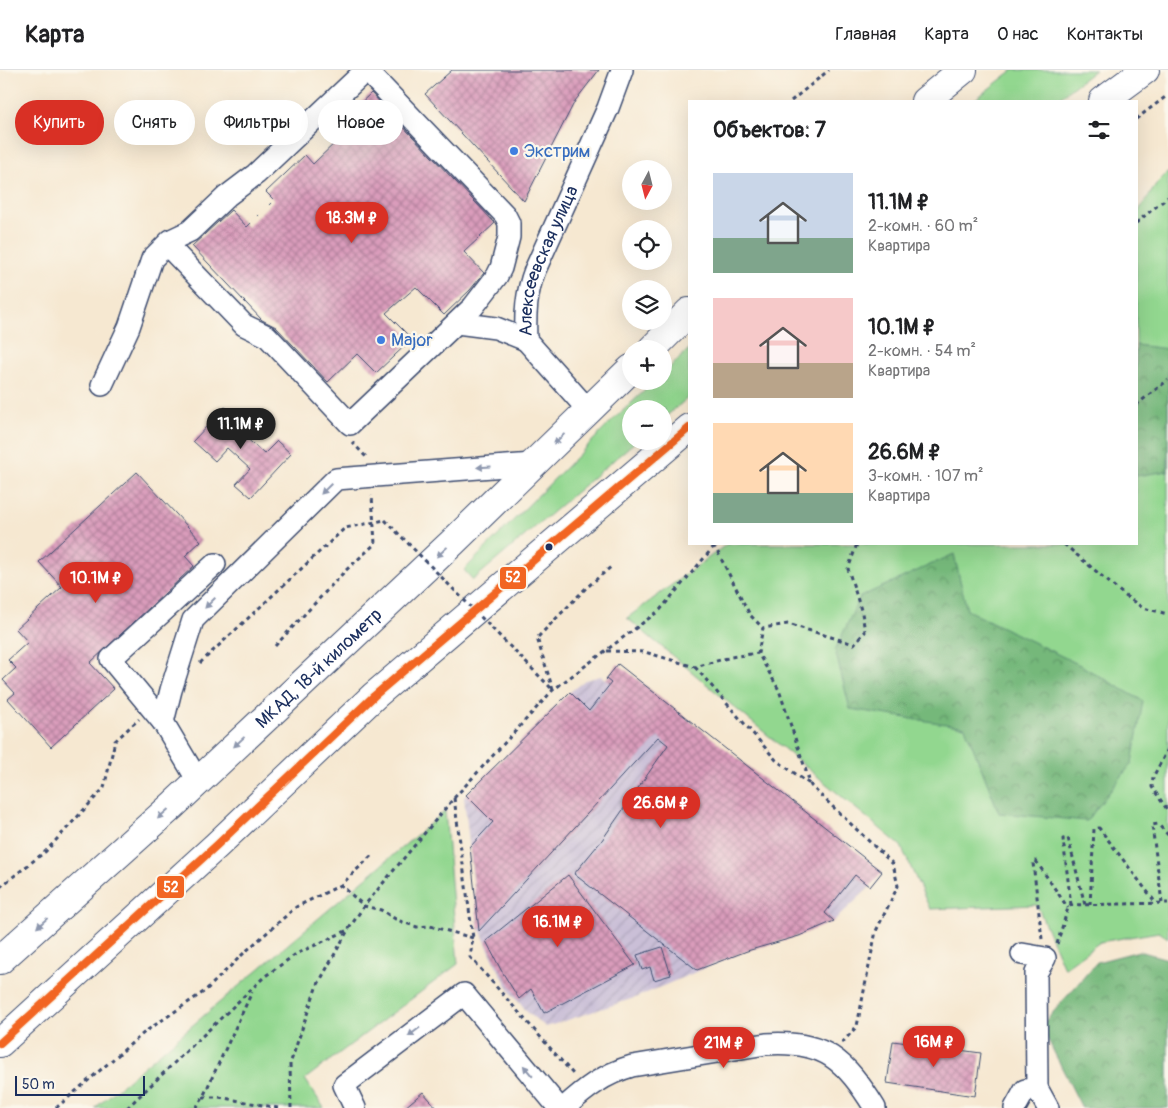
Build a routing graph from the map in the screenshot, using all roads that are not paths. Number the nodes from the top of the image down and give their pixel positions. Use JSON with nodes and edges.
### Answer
{"nodes":[{"id":1,"x":366,"y":70,"type":"edge"},
{"id":2,"x":622,"y":70,"type":"edge"},
{"id":3,"x":963,"y":70,"type":"edge"},
{"id":4,"x":1145,"y":70,"type":"edge"},
{"id":5,"x":926,"y":100,"type":"edge"},
{"id":6,"x":1104,"y":100,"type":"edge"},
{"id":7,"x":167,"y":244,"type":"junction"},
{"id":8,"x":688,"y":313,"type":"edge"},
{"id":9,"x":457,"y":323,"type":"junction"},
{"id":10,"x":526,"y":340,"type":"junction"},
{"id":11,"x":661,"y":340,"type":"edge"},
{"id":12,"x":622,"y":378,"type":"edge"},
{"id":13,"x":102,"y":385,"type":"dead end"},
{"id":14,"x":589,"y":411,"type":"junction"},
{"id":15,"x":688,"y":429,"type":"edge"},
{"id":16,"x":532,"y":464,"type":"junction"},
{"id":17,"x":215,"y":564,"type":"dead end"},
{"id":18,"x":163,"y":722,"type":"junction"},
{"id":19,"x":198,"y":781,"type":"junction"},
{"id":20,"x":1022,"y":954,"type":"dead end"},
{"id":21,"x":0,"y":960,"type":"edge"},
{"id":22,"x":0,"y":1043,"type":"edge"},
{"id":23,"x":1037,"y":1088,"type":"junction"},
{"id":24,"x":356,"y":1108,"type":"edge"},
{"id":25,"x":559,"y":1108,"type":"edge"},
{"id":26,"x":564,"y":1108,"type":"edge"},
{"id":27,"x":876,"y":1108,"type":"edge"},
{"id":28,"x":1014,"y":1108,"type":"edge"},
{"id":29,"x":1048,"y":1108,"type":"edge"}],
"edges":[{"from":1,"to":7,"type":"street"},
{"from":1,"to":9,"type":"street"},
{"from":2,"to":10,"type":"street","name":"Алексеевская улица"},
{"from":3,"to":5,"type":"highway"},
{"from":4,"to":6,"type":"highway"},
{"from":7,"to":9,"type":"street"},
{"from":7,"to":13,"type":"street"},
{"from":8,"to":11,"type":"highway"},
{"from":9,"to":10,"type":"street"},
{"from":10,"to":14,"type":"street","name":"Алексеевская улица"},
{"from":12,"to":14,"type":"highway","name":"МКАД, 18-й километр"},
{"from":14,"to":16,"type":"highway","name":"МКАД, 18-й километр","one_way":true},
{"from":15,"to":22,"type":"highway"},
{"from":16,"to":18,"type":"street","one_way":true},
{"from":16,"to":19,"type":"highway","name":"МКАД, 18-й километр","one_way":true},
{"from":17,"to":18,"type":"street"},
{"from":18,"to":19,"type":"street"},
{"from":19,"to":21,"type":"highway","name":"МКАД, 18-й километр","one_way":true},
{"from":20,"to":23,"type":"street"},
{"from":23,"to":28,"type":"street"},
{"from":23,"to":29,"type":"street"},
{"from":25,"to":24,"type":"street","one_way":true},
{"from":26,"to":27,"type":"street"}]}
